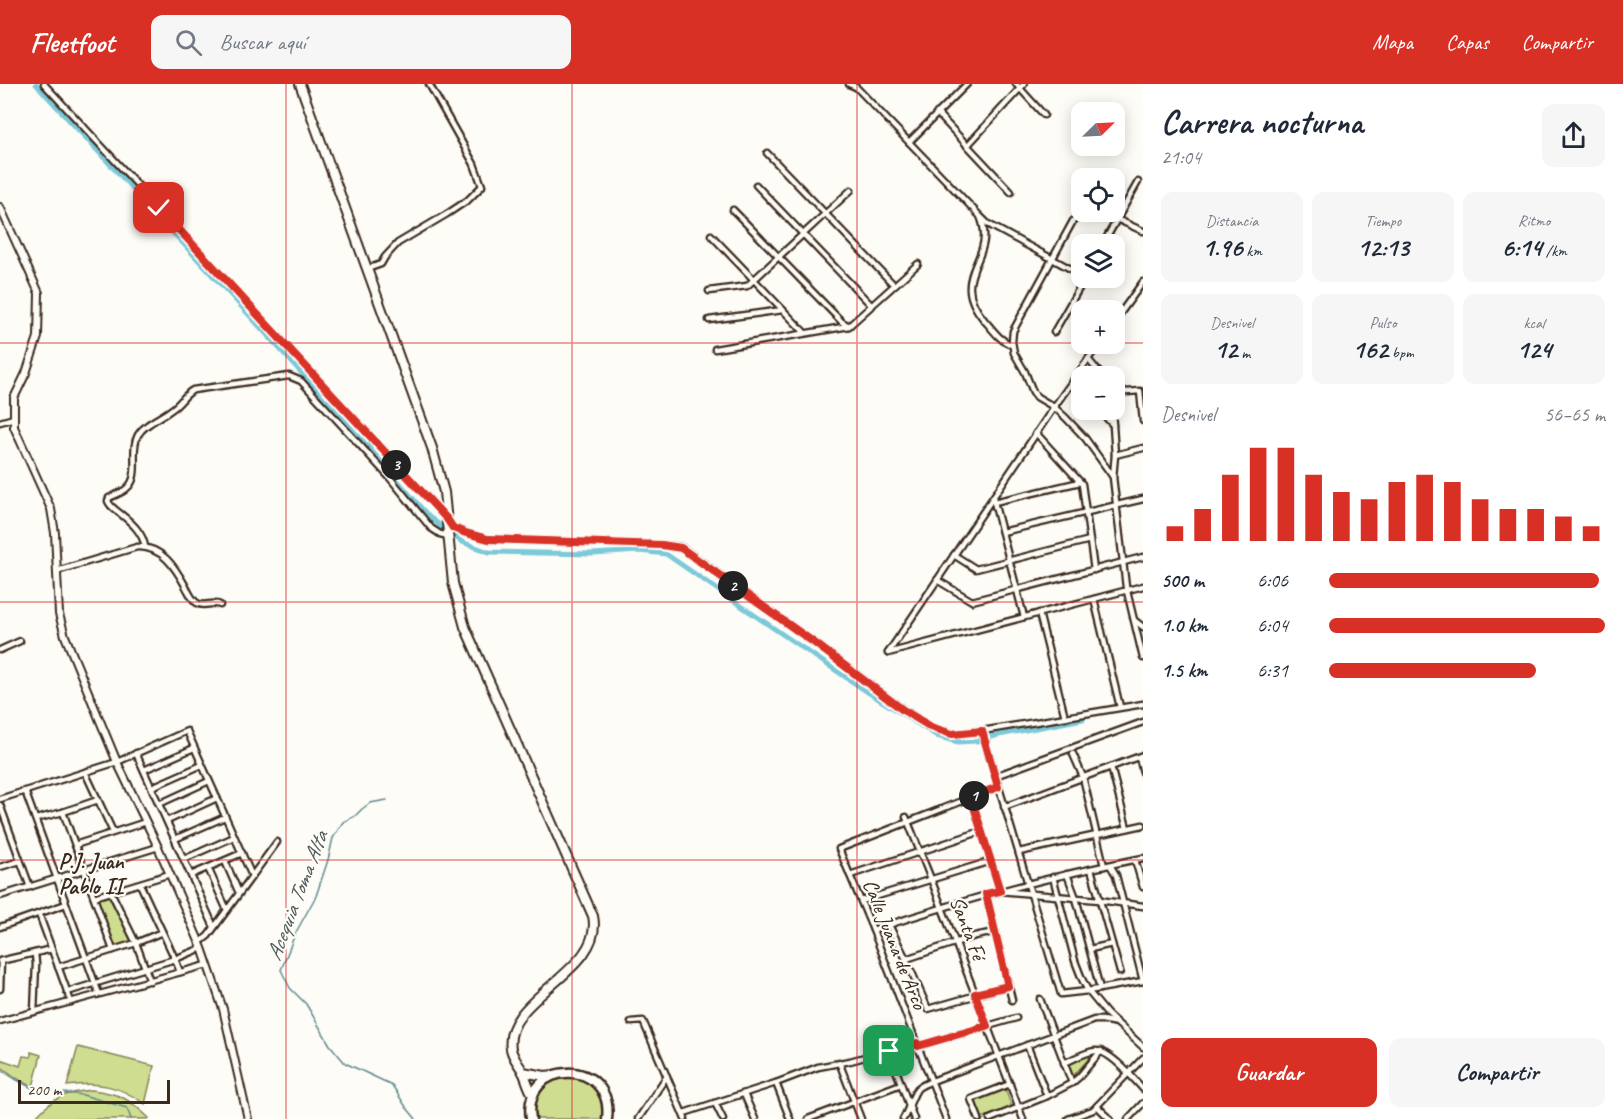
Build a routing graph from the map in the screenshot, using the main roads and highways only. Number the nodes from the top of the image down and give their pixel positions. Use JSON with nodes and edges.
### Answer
{"nodes":[{"id":1,"x":300,"y":84,"type":"edge"},
{"id":2,"x":523,"y":1072,"type":"junction"},
{"id":3,"x":556,"y":1074,"type":"junction"},
{"id":4,"x":533,"y":1095,"type":"junction"},
{"id":5,"x":530,"y":1117,"type":"edge"},
{"id":6,"x":607,"y":1118,"type":"edge"}],
"edges":[{"from":1,"to":2,"type":"main road"},
{"from":2,"to":3,"type":"main road"},
{"from":2,"to":4,"type":"main road"},
{"from":3,"to":4,"type":"highway"},
{"from":3,"to":6,"type":"highway"},
{"from":4,"to":5,"type":"highway"}]}
